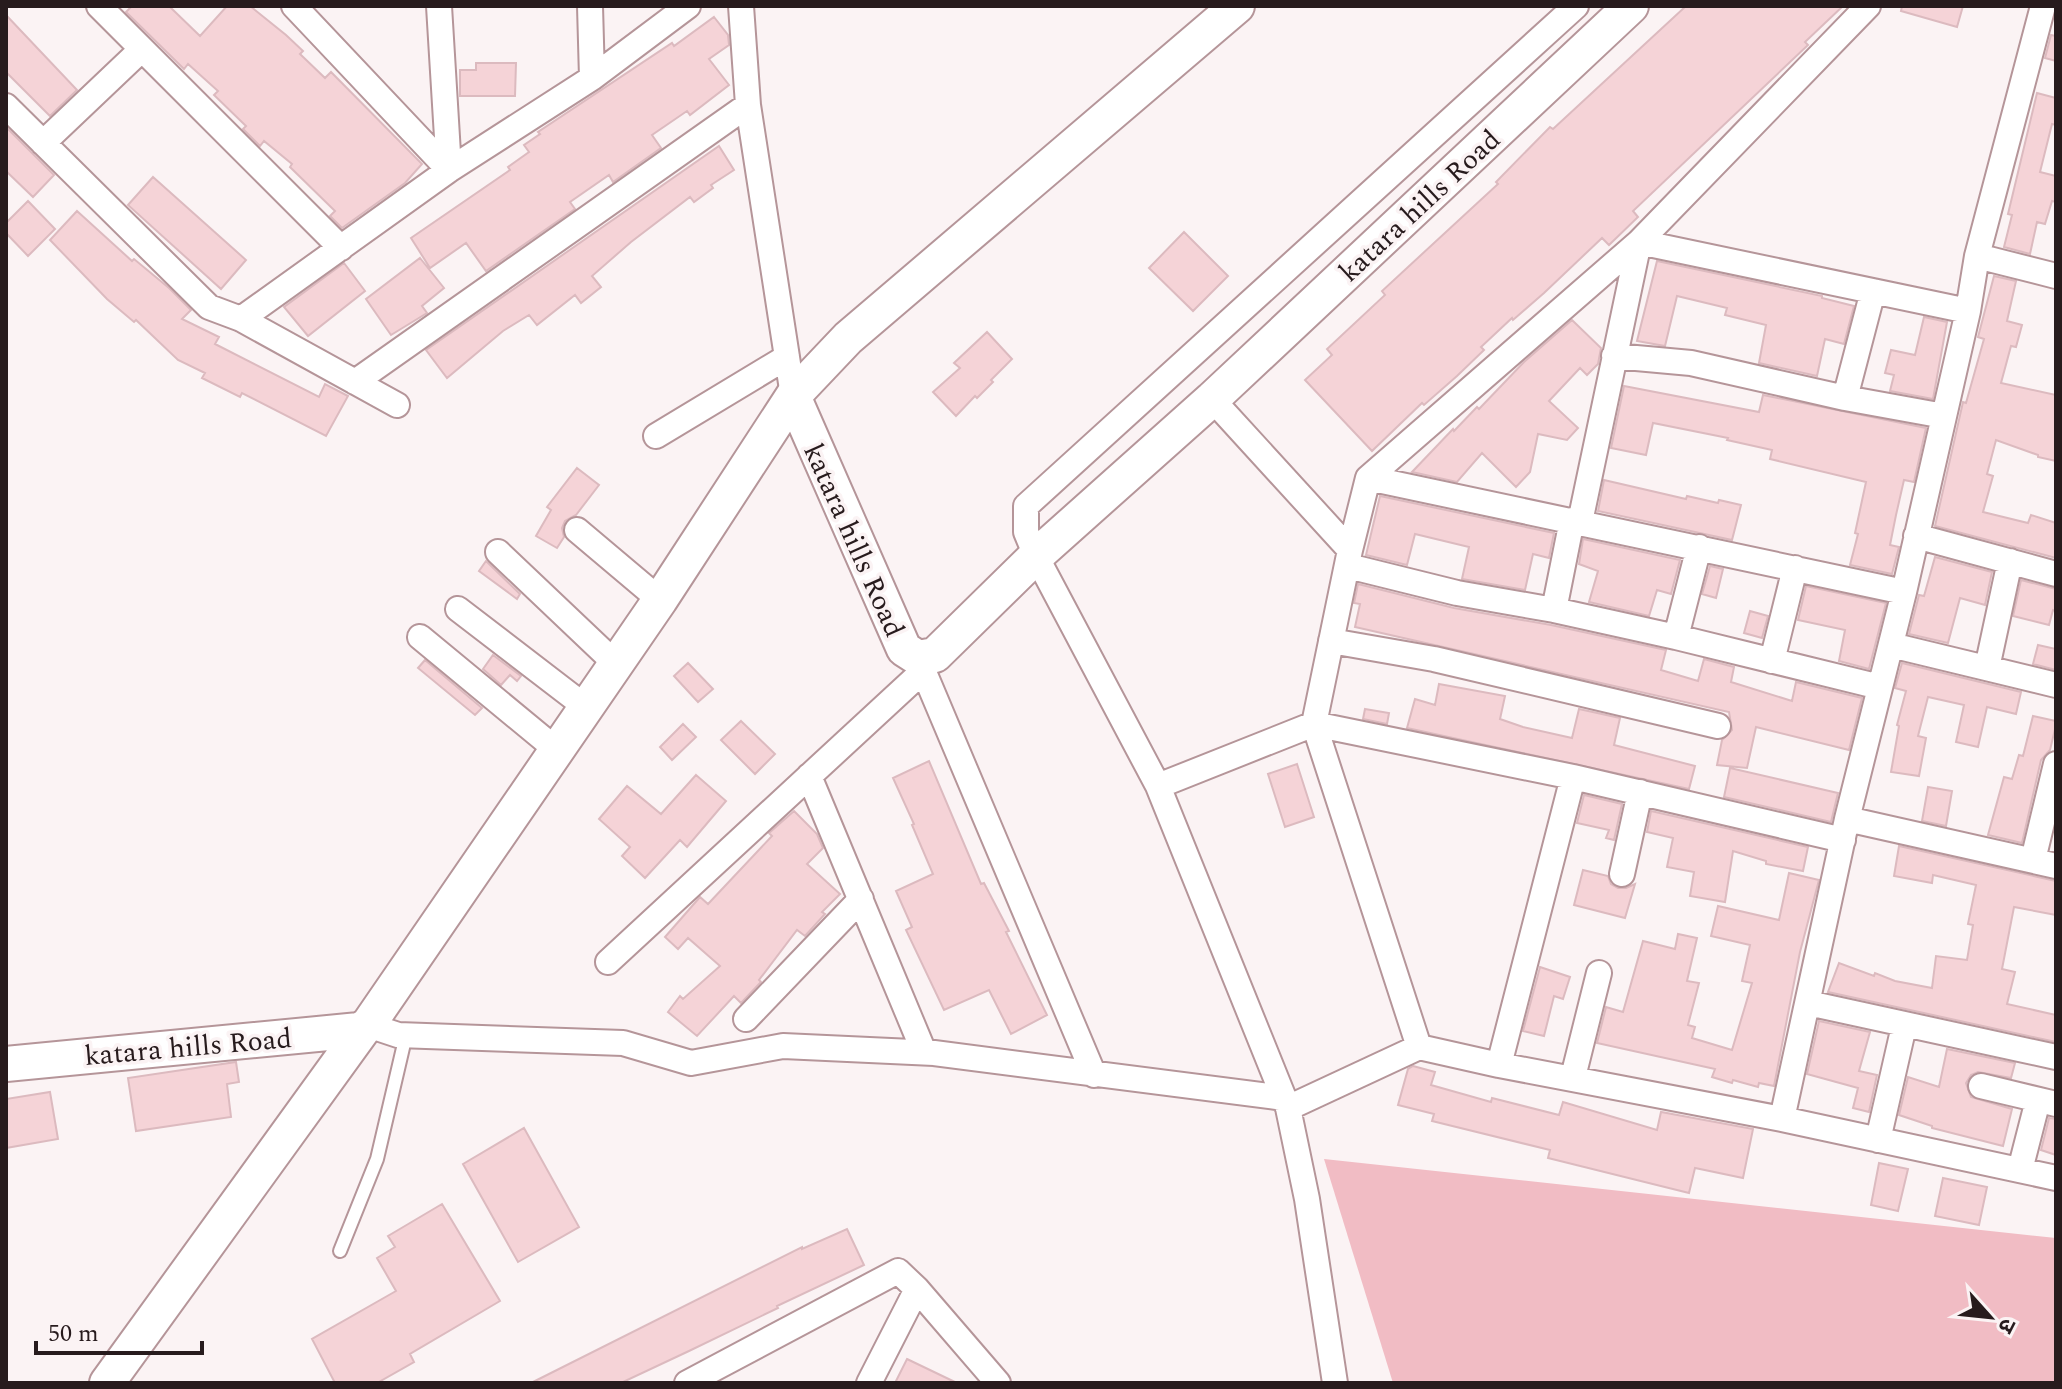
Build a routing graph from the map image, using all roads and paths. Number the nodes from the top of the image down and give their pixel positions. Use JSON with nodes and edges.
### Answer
{"nodes":[{"id":1,"x":99,"y":6,"type":"edge"},
{"id":2,"x":294,"y":6,"type":"edge"},
{"id":3,"x":439,"y":6,"type":"edge"},
{"id":4,"x":590,"y":6,"type":"edge"},
{"id":5,"x":688,"y":6,"type":"edge"},
{"id":6,"x":741,"y":6,"type":"edge"},
{"id":7,"x":1237,"y":6,"type":"edge"},
{"id":8,"x":1576,"y":6,"type":"edge"},
{"id":9,"x":1631,"y":6,"type":"edge"},
{"id":10,"x":1868,"y":6,"type":"edge"},
{"id":11,"x":2043,"y":6,"type":"edge"},
{"id":12,"x":142,"y":49,"type":"junction"},
{"id":13,"x":592,"y":78,"type":"junction"},
{"id":14,"x":748,"y":105,"type":"junction"},
{"id":15,"x":6,"y":106,"type":"edge"},
{"id":16,"x":43,"y":143,"type":"junction"},
{"id":17,"x":449,"y":170,"type":"junction"},
{"id":18,"x":1639,"y":242,"type":"junction"},
{"id":19,"x":341,"y":248,"type":"junction"},
{"id":20,"x":1977,"y":256,"type":"junction"},
{"id":21,"x":2056,"y":276,"type":"edge"},
{"id":22,"x":1873,"y":291,"type":"junction"},
{"id":23,"x":1968,"y":311,"type":"junction"},
{"id":24,"x":241,"y":319,"type":"junction"},
{"id":25,"x":1614,"y":356,"type":"junction"},
{"id":26,"x":787,"y":357,"type":"junction"},
{"id":27,"x":355,"y":382,"type":"junction"},
{"id":28,"x":793,"y":396,"type":"junction"},
{"id":29,"x":1845,"y":398,"type":"junction"},
{"id":30,"x":1212,"y":399,"type":"junction"},
{"id":31,"x":397,"y":405,"type":"dead end"},
{"id":32,"x":1944,"y":416,"type":"junction"},
{"id":33,"x":656,"y":436,"type":"dead end"},
{"id":34,"x":1368,"y":478,"type":"junction"},
{"id":35,"x":1576,"y":521,"type":"junction"},
{"id":36,"x":577,"y":530,"type":"dead end"},
{"id":37,"x":1916,"y":536,"type":"junction"},
{"id":38,"x":1699,"y":547,"type":"junction"},
{"id":39,"x":498,"y":552,"type":"dead end"},
{"id":40,"x":1036,"y":556,"type":"junction"},
{"id":41,"x":1349,"y":558,"type":"junction"},
{"id":42,"x":2010,"y":561,"type":"junction"},
{"id":43,"x":1795,"y":568,"type":"junction"},
{"id":44,"x":2056,"y":574,"type":"edge"},
{"id":45,"x":1904,"y":592,"type":"junction"},
{"id":46,"x":660,"y":600,"type":"junction"},
{"id":47,"x":458,"y":609,"type":"dead end"},
{"id":48,"x":1554,"y":610,"type":"junction"},
{"id":49,"x":420,"y":637,"type":"dead end"},
{"id":50,"x":1676,"y":637,"type":"junction"},
{"id":51,"x":1331,"y":641,"type":"junction"},
{"id":52,"x":1891,"y":645,"type":"junction"},
{"id":53,"x":1772,"y":661,"type":"junction"},
{"id":54,"x":616,"y":664,"type":"junction"},
{"id":55,"x":920,"y":664,"type":"junction"},
{"id":56,"x":1987,"y":668,"type":"junction"},
{"id":57,"x":2056,"y":685,"type":"edge"},
{"id":58,"x":1880,"y":687,"type":"junction"},
{"id":59,"x":587,"y":708,"type":"junction"},
{"id":60,"x":1314,"y":724,"type":"junction"},
{"id":61,"x":1718,"y":726,"type":"dead end"},
{"id":62,"x":558,"y":751,"type":"junction"},
{"id":63,"x":2056,"y":764,"type":"edge"},
{"id":64,"x":809,"y":776,"type":"junction"},
{"id":65,"x":1573,"y":777,"type":"junction"},
{"id":66,"x":1158,"y":786,"type":"junction"},
{"id":67,"x":1640,"y":792,"type":"junction"},
{"id":68,"x":1845,"y":830,"type":"junction"},
{"id":69,"x":2044,"y":863,"type":"edge"},
{"id":70,"x":1622,"y":874,"type":"dead end"},
{"id":71,"x":861,"y":899,"type":"junction"},
{"id":72,"x":608,"y":962,"type":"dead end"},
{"id":73,"x":1599,"y":973,"type":"dead end"},
{"id":74,"x":1808,"y":1003,"type":"junction"},
{"id":75,"x":746,"y":1019,"type":"dead end"},
{"id":76,"x":1904,"y":1026,"type":"junction"},
{"id":77,"x":384,"y":1031,"type":"junction"},
{"id":78,"x":1419,"y":1047,"type":"junction"},
{"id":79,"x":924,"y":1052,"type":"junction"},
{"id":80,"x":2056,"y":1057,"type":"edge"},
{"id":81,"x":6,"y":1064,"type":"edge"},
{"id":82,"x":1499,"y":1065,"type":"junction"},
{"id":83,"x":1094,"y":1075,"type":"junction"},
{"id":84,"x":1573,"y":1077,"type":"junction"},
{"id":85,"x":1981,"y":1086,"type":"dead end"},
{"id":86,"x":2047,"y":1102,"type":"edge"},
{"id":87,"x":1286,"y":1103,"type":"junction"},
{"id":88,"x":1782,"y":1119,"type":"junction"},
{"id":89,"x":1878,"y":1140,"type":"junction"},
{"id":90,"x":2020,"y":1170,"type":"junction"},
{"id":91,"x":2056,"y":1178,"type":"edge"},
{"id":92,"x":340,"y":1251,"type":"dead end"},
{"id":93,"x":917,"y":1289,"type":"junction"},
{"id":94,"x":107,"y":1383,"type":"edge"},
{"id":95,"x":687,"y":1383,"type":"edge"},
{"id":96,"x":869,"y":1383,"type":"edge"},
{"id":97,"x":998,"y":1383,"type":"edge"},
{"id":98,"x":1335,"y":1383,"type":"edge"}],
"edges":[{"from":1,"to":12,"type":"street"},
{"from":2,"to":17,"type":"street"},
{"from":3,"to":17,"type":"street"},
{"from":4,"to":13,"type":"street"},
{"from":5,"to":13,"type":"street"},
{"from":6,"to":14,"type":"street"},
{"from":7,"to":28,"type":"main road"},
{"from":8,"to":40,"type":"street"},
{"from":9,"to":30,"type":"main road","name":"katara hills Road"},
{"from":10,"to":18,"type":"street"},
{"from":11,"to":20,"type":"street"},
{"from":12,"to":16,"type":"street"},
{"from":12,"to":19,"type":"street"},
{"from":13,"to":17,"type":"street"},
{"from":14,"to":26,"type":"street"},
{"from":14,"to":27,"type":"street"},
{"from":15,"to":16,"type":"street"},
{"from":16,"to":24,"type":"street"},
{"from":17,"to":19,"type":"street"},
{"from":18,"to":22,"type":"street"},
{"from":18,"to":25,"type":"street"},
{"from":18,"to":34,"type":"street"},
{"from":19,"to":24,"type":"street"},
{"from":20,"to":21,"type":"street"},
{"from":20,"to":23,"type":"street"},
{"from":22,"to":23,"type":"street"},
{"from":22,"to":29,"type":"street"},
{"from":23,"to":32,"type":"street"},
{"from":24,"to":27,"type":"street"},
{"from":25,"to":29,"type":"street"},
{"from":25,"to":35,"type":"street"},
{"from":26,"to":28,"type":"street"},
{"from":26,"to":33,"type":"street"},
{"from":27,"to":31,"type":"street"},
{"from":28,"to":46,"type":"main road","name":"katara hills Road"},
{"from":28,"to":55,"type":"main road","name":"katara hills Road"},
{"from":29,"to":32,"type":"street"},
{"from":30,"to":40,"type":"main road","name":"katara hills Road"},
{"from":30,"to":41,"type":"street"},
{"from":32,"to":37,"type":"street"},
{"from":34,"to":35,"type":"street"},
{"from":34,"to":41,"type":"street"},
{"from":35,"to":38,"type":"street"},
{"from":35,"to":48,"type":"street"},
{"from":36,"to":46,"type":"street"},
{"from":37,"to":42,"type":"street"},
{"from":37,"to":45,"type":"street"},
{"from":38,"to":43,"type":"street"},
{"from":38,"to":50,"type":"street"},
{"from":39,"to":54,"type":"street"},
{"from":40,"to":55,"type":"main road","name":"katara hills Road"},
{"from":40,"to":66,"type":"street"},
{"from":41,"to":48,"type":"street"},
{"from":41,"to":51,"type":"street"},
{"from":42,"to":44,"type":"street"},
{"from":42,"to":56,"type":"street"},
{"from":43,"to":45,"type":"street"},
{"from":43,"to":53,"type":"street"},
{"from":45,"to":52,"type":"street"},
{"from":46,"to":54,"type":"main road","name":"katara hills Road"},
{"from":47,"to":59,"type":"street"},
{"from":48,"to":50,"type":"street"},
{"from":49,"to":62,"type":"street"},
{"from":50,"to":53,"type":"street"},
{"from":51,"to":60,"type":"street"},
{"from":51,"to":61,"type":"street"},
{"from":52,"to":56,"type":"street"},
{"from":52,"to":58,"type":"street"},
{"from":53,"to":58,"type":"street"},
{"from":54,"to":59,"type":"main road","name":"katara hills Road"},
{"from":55,"to":64,"type":"street"},
{"from":55,"to":83,"type":"street"},
{"from":56,"to":57,"type":"street"},
{"from":58,"to":68,"type":"street"},
{"from":59,"to":62,"type":"main road","name":"katara hills Road"},
{"from":60,"to":65,"type":"street"},
{"from":60,"to":66,"type":"street"},
{"from":60,"to":78,"type":"street"},
{"from":62,"to":77,"type":"main road","name":"katara hills Road"},
{"from":63,"to":69,"type":"street"},
{"from":64,"to":71,"type":"street"},
{"from":64,"to":72,"type":"street"},
{"from":65,"to":67,"type":"street"},
{"from":65,"to":82,"type":"street"},
{"from":66,"to":87,"type":"street"},
{"from":67,"to":68,"type":"street"},
{"from":67,"to":70,"type":"street"},
{"from":68,"to":69,"type":"street"},
{"from":68,"to":74,"type":"street"},
{"from":71,"to":75,"type":"street"},
{"from":71,"to":79,"type":"street"},
{"from":73,"to":84,"type":"street"},
{"from":74,"to":76,"type":"street"},
{"from":74,"to":88,"type":"street"},
{"from":76,"to":80,"type":"street"},
{"from":76,"to":89,"type":"street"},
{"from":77,"to":79,"type":"street","name":"katara hills Road"},
{"from":77,"to":81,"type":"main road","name":"katara hills Road"},
{"from":77,"to":92,"type":"lane"},
{"from":77,"to":94,"type":"main road"},
{"from":78,"to":82,"type":"street"},
{"from":78,"to":87,"type":"street"},
{"from":79,"to":83,"type":"street","name":"katara hills Road"},
{"from":82,"to":84,"type":"street"},
{"from":83,"to":87,"type":"street","name":"katara hills Road"},
{"from":84,"to":88,"type":"street"},
{"from":85,"to":86,"type":"street"},
{"from":86,"to":90,"type":"street"},
{"from":87,"to":98,"type":"street"},
{"from":88,"to":89,"type":"street"},
{"from":89,"to":90,"type":"street"},
{"from":90,"to":91,"type":"street"},
{"from":93,"to":95,"type":"street"},
{"from":93,"to":96,"type":"street"},
{"from":93,"to":97,"type":"street"}]}
